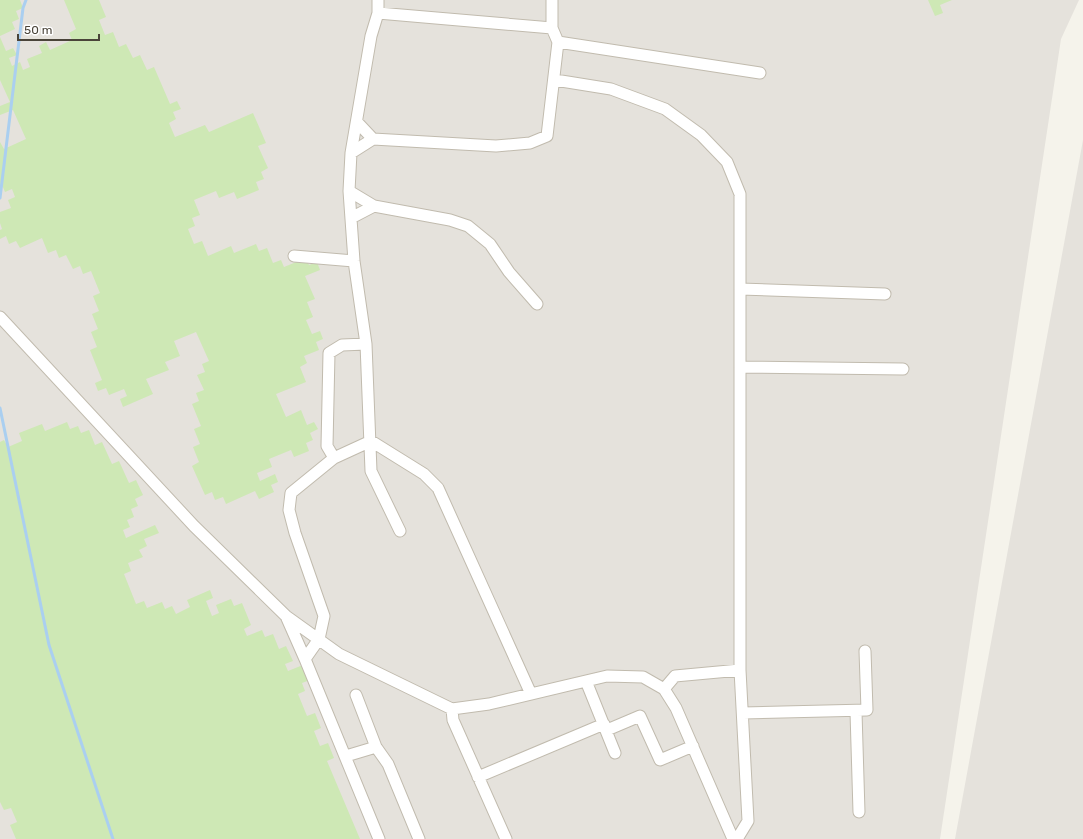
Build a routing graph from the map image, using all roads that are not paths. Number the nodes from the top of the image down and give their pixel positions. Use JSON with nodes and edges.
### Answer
{"nodes":[{"id":1,"x":378,"y":0,"type":"edge"},
{"id":2,"x":552,"y":0,"type":"edge"},
{"id":3,"x":378,"y":13,"type":"junction"},
{"id":4,"x":552,"y":28,"type":"junction"},
{"id":5,"x":558,"y":42,"type":"junction"},
{"id":6,"x":760,"y":73,"type":"dead end"},
{"id":7,"x":555,"y":80,"type":"junction"},
{"id":8,"x":357,"y":122,"type":"junction"},
{"id":9,"x":373,"y":140,"type":"junction"},
{"id":10,"x":351,"y":152,"type":"junction"},
{"id":11,"x":349,"y":191,"type":"junction"},
{"id":12,"x":374,"y":206,"type":"junction"},
{"id":13,"x":351,"y":218,"type":"junction"},
{"id":14,"x":294,"y":256,"type":"dead end"},
{"id":15,"x":354,"y":261,"type":"junction"},
{"id":16,"x":740,"y":289,"type":"junction"},
{"id":17,"x":885,"y":294,"type":"dead end"},
{"id":18,"x":537,"y":304,"type":"dead end"},
{"id":19,"x":0,"y":316,"type":"edge"},
{"id":20,"x":366,"y":344,"type":"junction"},
{"id":21,"x":740,"y":367,"type":"junction"},
{"id":22,"x":903,"y":369,"type":"dead end"},
{"id":23,"x":371,"y":440,"type":"junction"},
{"id":24,"x":334,"y":458,"type":"junction"},
{"id":25,"x":400,"y":531,"type":"dead end"},
{"id":26,"x":286,"y":616,"type":"junction"},
{"id":27,"x":319,"y":639,"type":"junction"},
{"id":28,"x":865,"y":651,"type":"dead end"},
{"id":29,"x":305,"y":659,"type":"junction"},
{"id":30,"x":740,"y":670,"type":"junction"},
{"id":31,"x":586,"y":681,"type":"junction"},
{"id":32,"x":664,"y":689,"type":"junction"},
{"id":33,"x":531,"y":694,"type":"junction"},
{"id":34,"x":356,"y":695,"type":"dead end"},
{"id":35,"x":452,"y":709,"type":"junction"},
{"id":36,"x":856,"y":712,"type":"junction"},
{"id":37,"x":742,"y":713,"type":"junction"},
{"id":38,"x":605,"y":727,"type":"junction"},
{"id":39,"x":693,"y":746,"type":"junction"},
{"id":40,"x":376,"y":747,"type":"junction"},
{"id":41,"x":615,"y":753,"type":"dead end"},
{"id":42,"x":346,"y":756,"type":"junction"},
{"id":43,"x":478,"y":777,"type":"junction"},
{"id":44,"x":859,"y":812,"type":"dead end"},
{"id":45,"x":379,"y":839,"type":"edge"},
{"id":46,"x":419,"y":839,"type":"edge"},
{"id":47,"x":506,"y":839,"type":"edge"},
{"id":48,"x":733,"y":839,"type":"edge"},
{"id":49,"x":737,"y":839,"type":"edge"}],
"edges":[{"from":1,"to":3,"type":"lane"},
{"from":2,"to":4,"type":"lane"},
{"from":3,"to":4,"type":"lane"},
{"from":3,"to":8,"type":"lane"},
{"from":4,"to":5,"type":"lane"},
{"from":5,"to":6,"type":"lane"},
{"from":5,"to":7,"type":"lane"},
{"from":7,"to":9,"type":"lane"},
{"from":7,"to":16,"type":"lane"},
{"from":8,"to":9,"type":"lane"},
{"from":8,"to":10,"type":"lane"},
{"from":9,"to":10,"type":"lane"},
{"from":10,"to":11,"type":"lane"},
{"from":11,"to":12,"type":"lane"},
{"from":11,"to":13,"type":"lane"},
{"from":12,"to":13,"type":"lane"},
{"from":12,"to":18,"type":"lane"},
{"from":13,"to":15,"type":"lane"},
{"from":14,"to":15,"type":"lane"},
{"from":15,"to":20,"type":"lane"},
{"from":16,"to":17,"type":"lane"},
{"from":16,"to":21,"type":"lane"},
{"from":19,"to":26,"type":"lane"},
{"from":20,"to":23,"type":"lane"},
{"from":20,"to":24,"type":"lane"},
{"from":21,"to":22,"type":"lane"},
{"from":21,"to":30,"type":"lane"},
{"from":23,"to":24,"type":"lane"},
{"from":23,"to":25,"type":"lane"},
{"from":23,"to":33,"type":"lane"},
{"from":24,"to":27,"type":"lane"},
{"from":26,"to":27,"type":"lane"},
{"from":26,"to":29,"type":"lane"},
{"from":27,"to":29,"type":"lane"},
{"from":27,"to":35,"type":"lane"},
{"from":28,"to":36,"type":"lane"},
{"from":29,"to":42,"type":"lane"},
{"from":30,"to":32,"type":"lane"},
{"from":30,"to":37,"type":"lane"},
{"from":31,"to":32,"type":"lane"},
{"from":31,"to":33,"type":"lane"},
{"from":31,"to":38,"type":"lane"},
{"from":32,"to":39,"type":"lane"},
{"from":33,"to":35,"type":"lane"},
{"from":34,"to":40,"type":"lane"},
{"from":35,"to":43,"type":"lane"},
{"from":36,"to":37,"type":"lane"},
{"from":36,"to":44,"type":"lane"},
{"from":37,"to":49,"type":"lane"},
{"from":38,"to":39,"type":"lane"},
{"from":38,"to":41,"type":"lane"},
{"from":38,"to":43,"type":"lane"},
{"from":39,"to":48,"type":"lane"},
{"from":40,"to":42,"type":"lane"},
{"from":40,"to":46,"type":"lane"},
{"from":42,"to":45,"type":"lane"},
{"from":43,"to":47,"type":"lane"}]}
